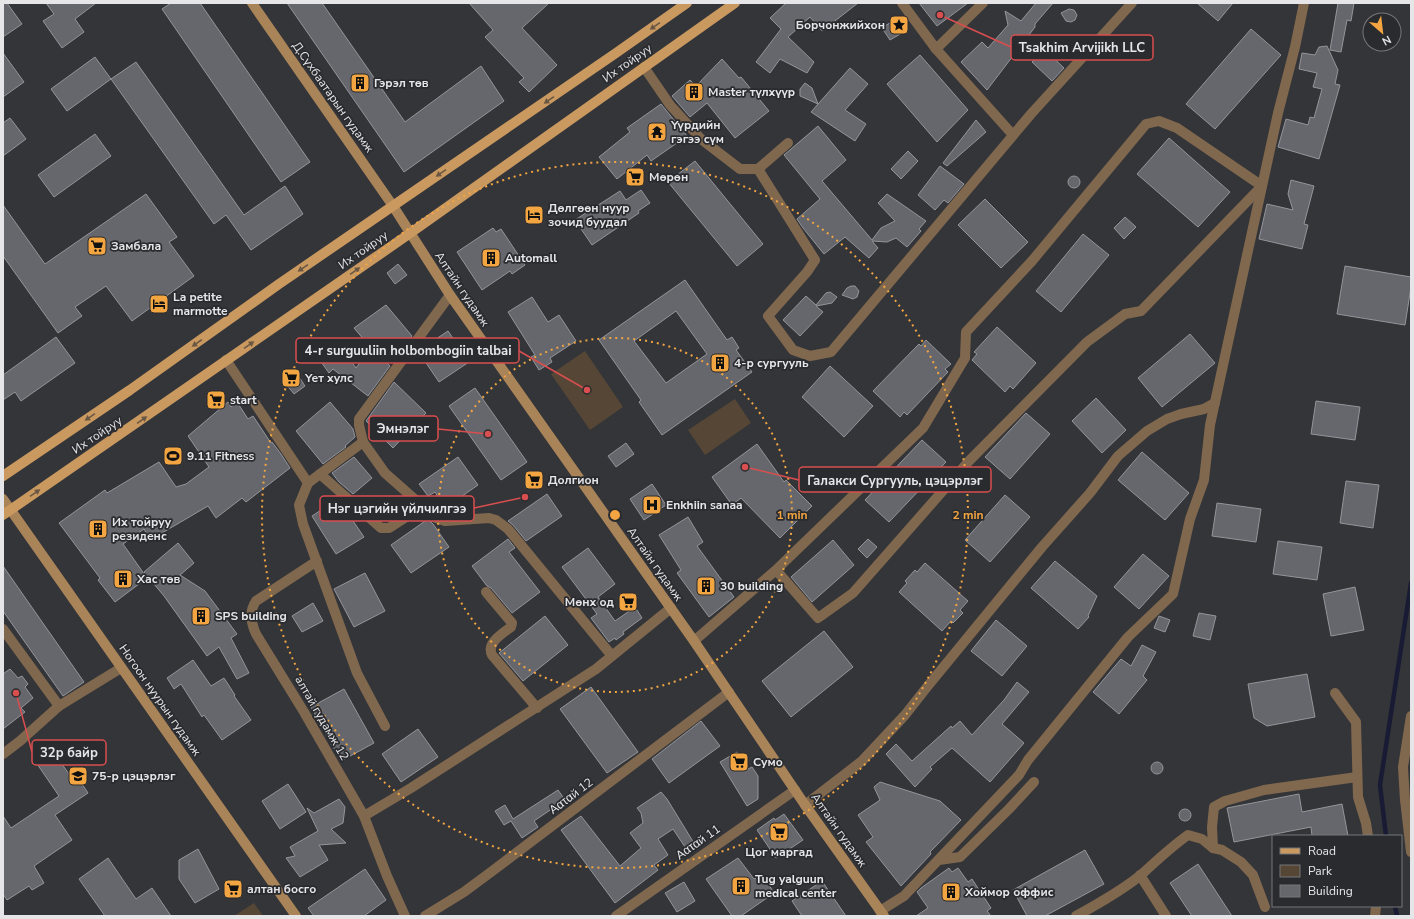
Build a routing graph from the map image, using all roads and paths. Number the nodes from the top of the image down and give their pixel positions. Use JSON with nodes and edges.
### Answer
{"nodes":[{"id":1,"x":252,"y":3,"type":"edge"},
{"id":2,"x":687,"y":3,"type":"edge"},
{"id":3,"x":735,"y":3,"type":"edge"},
{"id":4,"x":902,"y":3,"type":"edge"},
{"id":5,"x":983,"y":3,"type":"edge"},
{"id":6,"x":1132,"y":3,"type":"edge"},
{"id":7,"x":1304,"y":3,"type":"edge"},
{"id":8,"x":936,"y":49,"type":"junction"},
{"id":9,"x":644,"y":67,"type":"junction"},
{"id":10,"x":1013,"y":135,"type":"junction"},
{"id":11,"x":788,"y":143,"type":"dead end"},
{"id":12,"x":758,"y":169,"type":"junction"},
{"id":13,"x":1262,"y":186,"type":"junction"},
{"id":14,"x":393,"y":206,"type":"junction"},
{"id":15,"x":410,"y":234,"type":"junction"},
{"id":16,"x":450,"y":296,"type":"junction"},
{"id":17,"x":226,"y":360,"type":"junction"},
{"id":18,"x":1215,"y":404,"type":"junction"},
{"id":19,"x":363,"y":442,"type":"junction"},
{"id":20,"x":320,"y":474,"type":"junction"},
{"id":21,"x":3,"y":476,"type":"edge"},
{"id":22,"x":308,"y":483,"type":"junction"},
{"id":23,"x":3,"y":499,"type":"edge"},
{"id":24,"x":423,"y":506,"type":"junction"},
{"id":25,"x":7,"y":513,"type":"edge"},
{"id":26,"x":317,"y":561,"type":"junction"},
{"id":27,"x":776,"y":570,"type":"junction"},
{"id":28,"x":486,"y":592,"type":"dead end"},
{"id":29,"x":671,"y":608,"type":"junction"},
{"id":30,"x":3,"y":629,"type":"edge"},
{"id":31,"x":694,"y":640,"type":"junction"},
{"id":32,"x":612,"y":656,"type":"junction"},
{"id":33,"x":121,"y":668,"type":"junction"},
{"id":34,"x":729,"y":692,"type":"junction"},
{"id":35,"x":1335,"y":693,"type":"dead end"},
{"id":36,"x":59,"y":706,"type":"junction"},
{"id":37,"x":537,"y":708,"type":"junction"},
{"id":38,"x":1411,"y":716,"type":"edge"},
{"id":39,"x":385,"y":726,"type":"dead end"},
{"id":40,"x":3,"y":754,"type":"edge"},
{"id":41,"x":1357,"y":777,"type":"junction"},
{"id":42,"x":1034,"y":782,"type":"dead end"},
{"id":43,"x":1407,"y":788,"type":"edge"},
{"id":44,"x":794,"y":790,"type":"junction"},
{"id":45,"x":805,"y":805,"type":"junction"},
{"id":46,"x":364,"y":816,"type":"junction"},
{"id":47,"x":1368,"y":835,"type":"edge"},
{"id":48,"x":1213,"y":848,"type":"junction"},
{"id":49,"x":1411,"y":852,"type":"edge"},
{"id":50,"x":939,"y":860,"type":"junction"},
{"id":51,"x":1140,"y":876,"type":"junction"},
{"id":52,"x":1265,"y":907,"type":"dead end"},
{"id":53,"x":882,"y":913,"type":"edge"},
{"id":54,"x":296,"y":916,"type":"edge"},
{"id":55,"x":405,"y":916,"type":"edge"},
{"id":56,"x":425,"y":916,"type":"edge"},
{"id":57,"x":616,"y":916,"type":"edge"},
{"id":58,"x":1076,"y":916,"type":"edge"},
{"id":59,"x":1166,"y":916,"type":"edge"}],
"edges":[{"from":1,"to":14,"type":"main road","name":"Д.Сүхбаатарын гудамж"},
{"from":2,"to":14,"type":"main road","name":"Их тойруу","one_way":true},
{"from":3,"to":9,"type":"main road","name":"Их тойруу"},
{"from":4,"to":8,"type":"street"},
{"from":5,"to":8,"type":"street"},
{"from":6,"to":10,"type":"street"},
{"from":7,"to":13,"type":"street"},
{"from":8,"to":10,"type":"street"},
{"from":9,"to":12,"type":"street"},
{"from":9,"to":15,"type":"main road","name":"Их тойруу"},
{"from":10,"to":12,"type":"street"},
{"from":11,"to":12,"type":"street"},
{"from":13,"to":18,"type":"street"},
{"from":13,"to":27,"type":"street"},
{"from":13,"to":27,"type":"street"},
{"from":14,"to":15,"type":"main road","name":"Алтайн гудамж"},
{"from":14,"to":21,"type":"main road","name":"Их тойруу","one_way":true},
{"from":15,"to":16,"type":"main road","name":"Алтайн гудамж"},
{"from":17,"to":15,"type":"main road","name":"Их тойруу","one_way":true},
{"from":16,"to":19,"type":"street"},
{"from":16,"to":29,"type":"main road","name":"Алтайн гудамж"},
{"from":17,"to":22,"type":"street"},
{"from":25,"to":17,"type":"main road","name":"Их тойруу","one_way":true},
{"from":18,"to":45,"type":"street"},
{"from":18,"to":50,"type":"street"},
{"from":19,"to":20,"type":"street"},
{"from":19,"to":24,"type":"street"},
{"from":20,"to":22,"type":"street"},
{"from":20,"to":24,"type":"street"},
{"from":22,"to":26,"type":"street"},
{"from":23,"to":25,"type":"main road","name":"Ногоон нуурын гудамж"},
{"from":24,"to":32,"type":"street"},
{"from":25,"to":33,"type":"main road","name":"Ногоон нуурын гудамж"},
{"from":26,"to":39,"type":"street"},
{"from":26,"to":46,"type":"street","name":"алтай гудамж 12"},
{"from":27,"to":31,"type":"street"},
{"from":28,"to":37,"type":"street"},
{"from":29,"to":31,"type":"main road","name":"Алтайн гудамж"},
{"from":29,"to":32,"type":"street"},
{"from":30,"to":36,"type":"street"},
{"from":31,"to":34,"type":"main road","name":"Алтайн гудамж"},
{"from":32,"to":37,"type":"street"},
{"from":33,"to":36,"type":"street"},
{"from":33,"to":54,"type":"main road","name":"Ногоон нуурын гудамж"},
{"from":34,"to":44,"type":"main road","name":"Алтайн гудамж"},
{"from":34,"to":56,"type":"street","name":"Ααταй 12"},
{"from":35,"to":41,"type":"street"},
{"from":36,"to":40,"type":"street"},
{"from":37,"to":46,"type":"street"},
{"from":38,"to":43,"type":"street"},
{"from":41,"to":47,"type":"street"},
{"from":41,"to":48,"type":"street"},
{"from":42,"to":50,"type":"street"},
{"from":43,"to":49,"type":"street"},
{"from":44,"to":45,"type":"main road","name":"Алтайн гудамж"},
{"from":44,"to":57,"type":"street","name":"Ααταй 11"},
{"from":45,"to":53,"type":"main road","name":"Алтайн гудамж"},
{"from":46,"to":55,"type":"street","name":"алтай гудамж 12"},
{"from":48,"to":51,"type":"street"},
{"from":48,"to":52,"type":"street"},
{"from":50,"to":53,"type":"street"},
{"from":51,"to":58,"type":"street"},
{"from":51,"to":59,"type":"street"}]}
